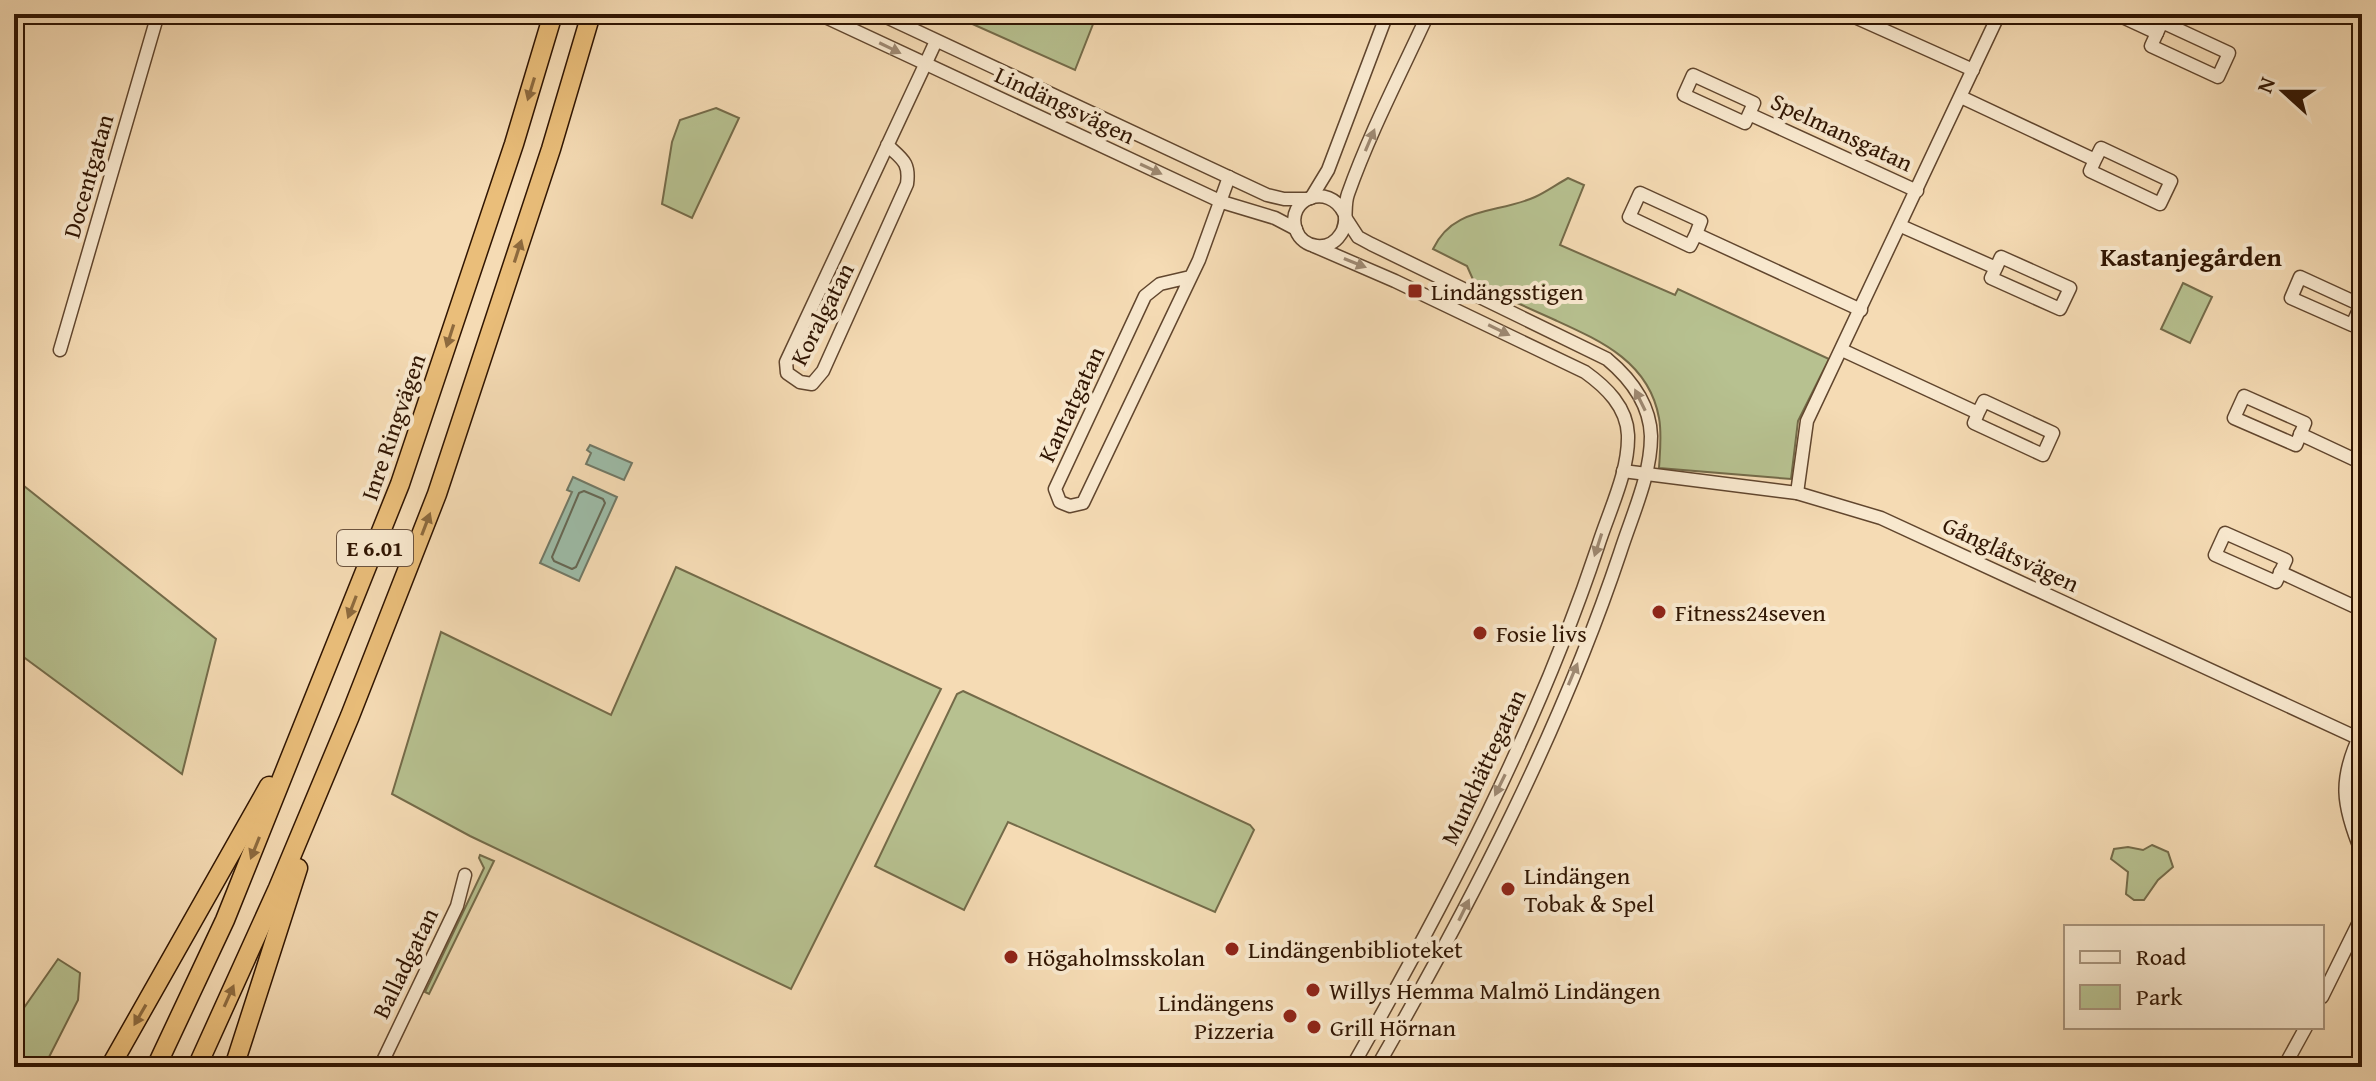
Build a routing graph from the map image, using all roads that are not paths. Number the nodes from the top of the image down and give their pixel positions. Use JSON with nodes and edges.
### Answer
{"nodes":[{"id":1,"x":158,"y":14,"type":"edge"},
{"id":2,"x":553,"y":14,"type":"edge"},
{"id":3,"x":591,"y":14,"type":"edge"},
{"id":4,"x":819,"y":14,"type":"edge"},
{"id":5,"x":880,"y":14,"type":"edge"},
{"id":6,"x":1387,"y":14,"type":"edge"},
{"id":7,"x":1428,"y":14,"type":"edge"},
{"id":8,"x":1848,"y":14,"type":"edge"},
{"id":9,"x":1999,"y":14,"type":"edge"},
{"id":10,"x":2116,"y":14,"type":"edge"},
{"id":11,"x":2157,"y":33,"type":"junction"},
{"id":12,"x":936,"y":41,"type":"junction"},
{"id":13,"x":925,"y":64,"type":"junction"},
{"id":14,"x":1973,"y":70,"type":"junction"},
{"id":15,"x":1961,"y":97,"type":"junction"},
{"id":16,"x":1749,"y":114,"type":"junction"},
{"id":17,"x":887,"y":145,"type":"junction"},
{"id":18,"x":2095,"y":160,"type":"junction"},
{"id":19,"x":1229,"y":177,"type":"junction"},
{"id":20,"x":1917,"y":191,"type":"junction"},
{"id":21,"x":1309,"y":198,"type":"junction"},
{"id":22,"x":1222,"y":202,"type":"junction"},
{"id":23,"x":1344,"y":215,"type":"junction"},
{"id":24,"x":1901,"y":226,"type":"junction"},
{"id":25,"x":1296,"y":229,"type":"junction"},
{"id":26,"x":1696,"y":234,"type":"junction"},
{"id":27,"x":1314,"y":246,"type":"junction"},
{"id":28,"x":1996,"y":268,"type":"junction"},
{"id":29,"x":1190,"y":277,"type":"junction"},
{"id":30,"x":1861,"y":310,"type":"junction"},
{"id":31,"x":2359,"y":317,"type":"edge"},
{"id":32,"x":60,"y":350,"type":"dead end"},
{"id":33,"x":1842,"y":350,"type":"junction"},
{"id":34,"x":1978,"y":413,"type":"junction"},
{"id":35,"x":2300,"y":434,"type":"junction"},
{"id":36,"x":2362,"y":463,"type":"edge"},
{"id":37,"x":1623,"y":471,"type":"junction"},
{"id":38,"x":1646,"y":475,"type":"junction"},
{"id":39,"x":1797,"y":493,"type":"junction"},
{"id":40,"x":2280,"y":572,"type":"junction"},
{"id":41,"x":2362,"y":610,"type":"edge"},
{"id":42,"x":325,"y":676,"type":"junction"},
{"id":43,"x":350,"y":716,"type":"junction"},
{"id":44,"x":2361,"y":737,"type":"edge"},
{"id":45,"x":2362,"y":853,"type":"edge"},
{"id":46,"x":465,"y":875,"type":"dead end"},
{"id":47,"x":2362,"y":916,"type":"edge"},
{"id":48,"x":2324,"y":993,"type":"edge"},
{"id":49,"x":2305,"y":1029,"type":"edge"},
{"id":50,"x":110,"y":1067,"type":"edge"},
{"id":51,"x":156,"y":1067,"type":"edge"},
{"id":52,"x":197,"y":1067,"type":"edge"},
{"id":53,"x":234,"y":1067,"type":"edge"},
{"id":54,"x":380,"y":1067,"type":"edge"},
{"id":55,"x":1352,"y":1067,"type":"edge"},
{"id":56,"x":1377,"y":1067,"type":"edge"},
{"id":57,"x":2284,"y":1067,"type":"edge"}],
"edges":[{"from":1,"to":32,"type":"street","name":"Docentgatan"},
{"from":2,"to":42,"type":"highway","name":"Inre Ringvägen","number":"E 6.01","one_way":true},
{"from":43,"to":3,"type":"highway","number":"E 6.01","one_way":true},
{"from":4,"to":13,"type":"street","name":"Lindängsvägen","one_way":true},
{"from":5,"to":12,"type":"street","name":"Lindängsvägen"},
{"from":6,"to":21,"type":"street"},
{"from":23,"to":7,"type":"street","one_way":true},
{"from":8,"to":14,"type":"street"},
{"from":9,"to":14,"type":"street","name":"Spelmansgatan"},
{"from":10,"to":11,"type":"street"},
{"from":11,"to":11,"type":"street"},
{"from":12,"to":13,"type":"street","name":"Koralgatan"},
{"from":12,"to":19,"type":"street","name":"Lindängsvägen"},
{"from":13,"to":17,"type":"street","name":"Koralgatan"},
{"from":13,"to":22,"type":"street","name":"Lindängsvägen","one_way":true},
{"from":14,"to":15,"type":"street","name":"Spelmansgatan"},
{"from":15,"to":18,"type":"street"},
{"from":15,"to":20,"type":"street","name":"Spelmansgatan"},
{"from":16,"to":16,"type":"street","name":"Spelmansgatan"},
{"from":16,"to":20,"type":"street","name":"Spelmansgatan"},
{"from":17,"to":17,"type":"street","name":"Koralgatan"},
{"from":18,"to":18,"type":"street"},
{"from":19,"to":21,"type":"street","name":"Lindängsvägen"},
{"from":19,"to":22,"type":"street","name":"Kantatgatan"},
{"from":20,"to":24,"type":"street","name":"Spelmansgatan"},
{"from":21,"to":23,"type":"street","name":"Lindängsvägen"},
{"from":21,"to":25,"type":"street"},
{"from":22,"to":25,"type":"street","name":"Lindängsvägen"},
{"from":22,"to":29,"type":"street","name":"Kantatgatan"},
{"from":23,"to":27,"type":"street"},
{"from":38,"to":23,"type":"street","name":"Lindängsvägen","one_way":true},
{"from":24,"to":28,"type":"street"},
{"from":24,"to":30,"type":"street","name":"Spelmansgatan"},
{"from":25,"to":27,"type":"street","name":"Lindängsvägen"},
{"from":26,"to":26,"type":"street"},
{"from":26,"to":30,"type":"street"},
{"from":27,"to":37,"type":"street","name":"Lindängsvägen","one_way":true},
{"from":28,"to":28,"type":"street"},
{"from":29,"to":29,"type":"street","name":"Kantatgatan"},
{"from":30,"to":33,"type":"street","name":"Spelmansgatan"},
{"from":31,"to":31,"type":"street"},
{"from":33,"to":34,"type":"street"},
{"from":33,"to":39,"type":"street","name":"Spelmansgatan"},
{"from":34,"to":34,"type":"street"},
{"from":35,"to":35,"type":"street"},
{"from":35,"to":36,"type":"street"},
{"from":37,"to":38,"type":"street","name":"Gånglåtsvägen"},
{"from":37,"to":55,"type":"street","name":"Munkhättegatan","one_way":true},
{"from":38,"to":39,"type":"street","name":"Gånglåtsvägen"},
{"from":56,"to":38,"type":"street","name":"Munkhättegatan","one_way":true},
{"from":39,"to":44,"type":"street","name":"Gånglåtsvägen"},
{"from":40,"to":40,"type":"street"},
{"from":40,"to":41,"type":"street"},
{"from":42,"to":50,"type":"highway","one_way":true},
{"from":42,"to":51,"type":"highway","name":"Inre Ringvägen","number":"E 6.01","one_way":true},
{"from":52,"to":43,"type":"highway","number":"E 6.01","one_way":true},
{"from":43,"to":53,"type":"highway"},
{"from":44,"to":45,"type":"street"},
{"from":46,"to":54,"type":"street","name":"Balladgatan"},
{"from":47,"to":48,"type":"street"},
{"from":49,"to":57,"type":"street"}]}
